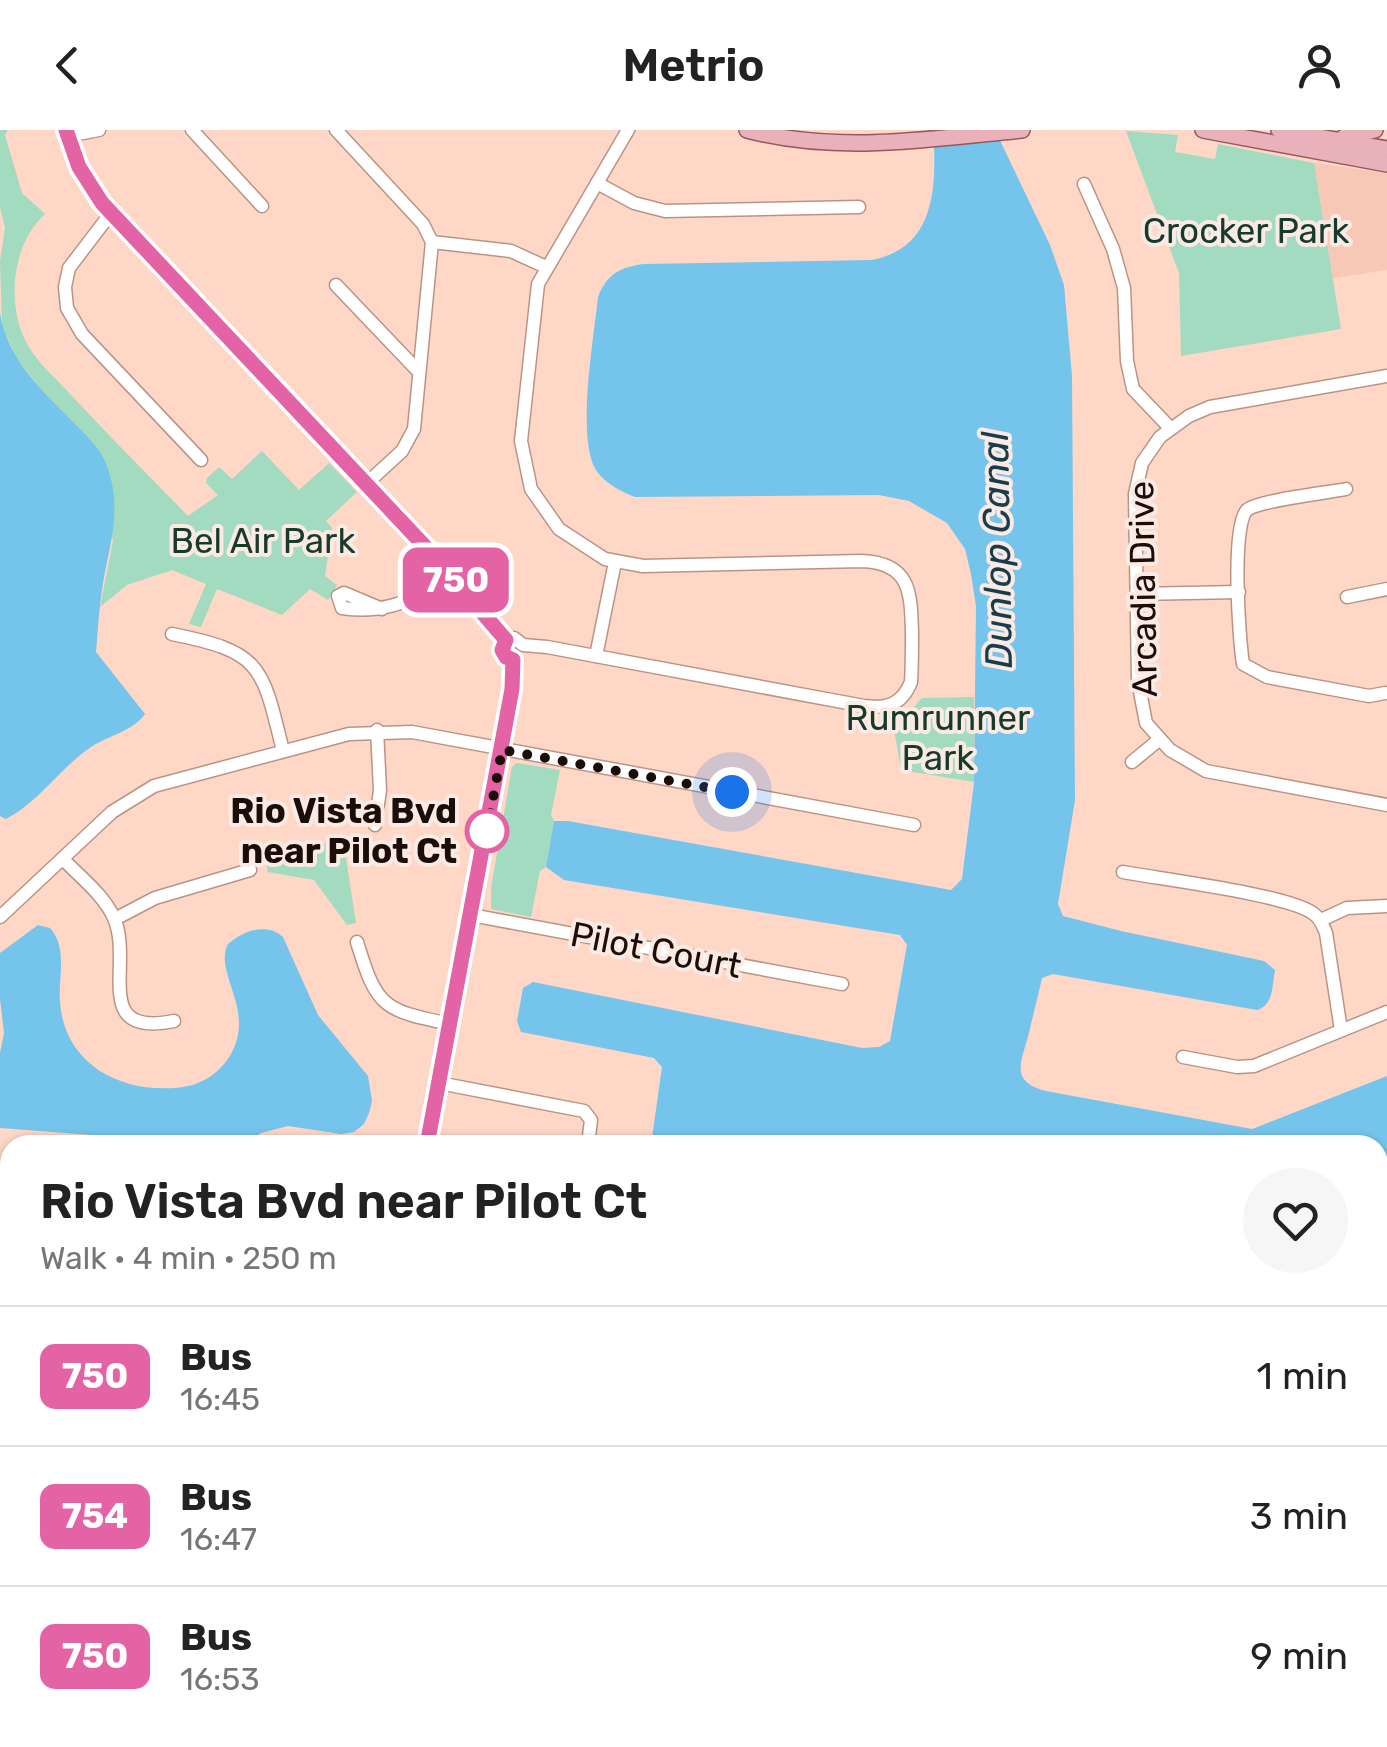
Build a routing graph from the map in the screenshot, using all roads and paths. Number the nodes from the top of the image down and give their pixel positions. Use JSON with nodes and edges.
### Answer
{"nodes":[{"id":1,"x":99,"y":130,"type":"edge"},
{"id":2,"x":192,"y":130,"type":"edge"},
{"id":3,"x":336,"y":130,"type":"edge"},
{"id":4,"x":628,"y":130,"type":"edge"},
{"id":5,"x":747,"y":130,"type":"edge"},
{"id":6,"x":1022,"y":130,"type":"edge"},
{"id":7,"x":1203,"y":130,"type":"edge"},
{"id":8,"x":1279,"y":130,"type":"edge"},
{"id":9,"x":1376,"y":130,"type":"edge"},
{"id":10,"x":1012,"y":131,"type":"edge"},
{"id":11,"x":67,"y":133,"type":"edge"},
{"id":12,"x":1330,"y":139,"type":"junction"},
{"id":13,"x":1387,"y":149,"type":"edge"},
{"id":14,"x":1387,"y":164,"type":"edge"},
{"id":15,"x":597,"y":182,"type":"junction"},
{"id":16,"x":1084,"y":184,"type":"dead end"},
{"id":17,"x":262,"y":206,"type":"dead end"},
{"id":18,"x":859,"y":207,"type":"dead end"},
{"id":19,"x":111,"y":212,"type":"junction"},
{"id":20,"x":432,"y":242,"type":"junction"},
{"id":21,"x":546,"y":267,"type":"junction"},
{"id":22,"x":336,"y":285,"type":"dead end"},
{"id":23,"x":419,"y":372,"type":"junction"},
{"id":24,"x":1387,"y":376,"type":"edge"},
{"id":25,"x":1171,"y":428,"type":"junction"},
{"id":26,"x":200,"y":460,"type":"dead end"},
{"id":27,"x":366,"y":484,"type":"junction"},
{"id":28,"x":1346,"y":489,"type":"dead end"},
{"id":29,"x":615,"y":562,"type":"junction"},
{"id":30,"x":454,"y":578,"type":"junction"},
{"id":31,"x":1387,"y":589,"type":"edge"},
{"id":32,"x":1239,"y":592,"type":"junction"},
{"id":33,"x":1136,"y":594,"type":"junction"},
{"id":34,"x":1346,"y":597,"type":"dead end"},
{"id":35,"x":382,"y":610,"type":"dead end"},
{"id":36,"x":172,"y":634,"type":"dead end"},
{"id":37,"x":506,"y":640,"type":"junction"},
{"id":38,"x":523,"y":645,"type":"junction"},
{"id":39,"x":596,"y":656,"type":"junction"},
{"id":40,"x":513,"y":660,"type":"junction"},
{"id":41,"x":1385,"y":692,"type":"edge"},
{"id":42,"x":377,"y":730,"type":"junction"},
{"id":43,"x":1160,"y":739,"type":"junction"},
{"id":44,"x":502,"y":750,"type":"junction"},
{"id":45,"x":283,"y":751,"type":"junction"},
{"id":46,"x":1132,"y":762,"type":"dead end"},
{"id":47,"x":1387,"y":805,"type":"edge"},
{"id":48,"x":914,"y":824,"type":"dead end"},
{"id":49,"x":375,"y":825,"type":"dead end"},
{"id":50,"x":63,"y":859,"type":"junction"},
{"id":51,"x":250,"y":870,"type":"dead end"},
{"id":52,"x":1123,"y":872,"type":"dead end"},
{"id":53,"x":1387,"y":906,"type":"edge"},
{"id":54,"x":471,"y":915,"type":"junction"},
{"id":55,"x":0,"y":917,"type":"edge"},
{"id":56,"x":114,"y":919,"type":"junction"},
{"id":57,"x":1321,"y":920,"type":"junction"},
{"id":58,"x":357,"y":942,"type":"dead end"},
{"id":59,"x":842,"y":984,"type":"dead end"},
{"id":60,"x":1387,"y":1012,"type":"edge"},
{"id":61,"x":174,"y":1020,"type":"dead end"},
{"id":62,"x":450,"y":1024,"type":"junction"},
{"id":63,"x":1340,"y":1030,"type":"junction"},
{"id":64,"x":1182,"y":1057,"type":"dead end"},
{"id":65,"x":438,"y":1083,"type":"junction"},
{"id":66,"x":429,"y":1135,"type":"edge"},
{"id":67,"x":589,"y":1135,"type":"edge"}],
"edges":[{"from":1,"to":11,"type":"street"},
{"from":2,"to":17,"type":"street"},
{"from":3,"to":20,"type":"street"},
{"from":4,"to":15,"type":"street"},
{"from":5,"to":10,"type":"main road"},
{"from":6,"to":10,"type":"main road"},
{"from":7,"to":14,"type":"main road"},
{"from":8,"to":12,"type":"main road"},
{"from":9,"to":12,"type":"main road"},
{"from":11,"to":19,"type":"street"},
{"from":12,"to":13,"type":"main road"},
{"from":15,"to":18,"type":"street"},
{"from":15,"to":21,"type":"street"},
{"from":16,"to":25,"type":"street"},
{"from":19,"to":26,"type":"street"},
{"from":19,"to":27,"type":"street"},
{"from":20,"to":21,"type":"street"},
{"from":20,"to":23,"type":"street"},
{"from":21,"to":29,"type":"street"},
{"from":22,"to":23,"type":"street"},
{"from":23,"to":27,"type":"street"},
{"from":24,"to":25,"type":"street","name":"Arcadia Drive"},
{"from":25,"to":33,"type":"street","name":"Arcadia Drive"},
{"from":27,"to":30,"type":"street"},
{"from":28,"to":32,"type":"street"},
{"from":29,"to":39,"type":"street"},
{"from":29,"to":39,"type":"street"},
{"from":30,"to":35,"type":"street"},
{"from":30,"to":37,"type":"street"},
{"from":31,"to":34,"type":"street"},
{"from":32,"to":33,"type":"street"},
{"from":32,"to":41,"type":"street"},
{"from":33,"to":43,"type":"street","name":"Arcadia Drive"},
{"from":36,"to":45,"type":"street"},
{"from":37,"to":38,"type":"street"},
{"from":37,"to":40,"type":"street"},
{"from":38,"to":39,"type":"street"},
{"from":38,"to":40,"type":"street"},
{"from":40,"to":44,"type":"street"},
{"from":42,"to":44,"type":"street"},
{"from":42,"to":45,"type":"street"},
{"from":42,"to":49,"type":"street"},
{"from":43,"to":46,"type":"street"},
{"from":43,"to":47,"type":"street","name":"Arcadia Drive"},
{"from":44,"to":48,"type":"street"},
{"from":44,"to":54,"type":"street"},
{"from":45,"to":50,"type":"street"},
{"from":50,"to":55,"type":"street"},
{"from":50,"to":56,"type":"street"},
{"from":51,"to":56,"type":"street"},
{"from":52,"to":57,"type":"street"},
{"from":53,"to":57,"type":"street"},
{"from":54,"to":59,"type":"street","name":"Pilot Court"},
{"from":54,"to":62,"type":"street"},
{"from":56,"to":61,"type":"street"},
{"from":57,"to":63,"type":"street"},
{"from":58,"to":62,"type":"street"},
{"from":60,"to":63,"type":"street"},
{"from":62,"to":65,"type":"street"},
{"from":63,"to":64,"type":"street"},
{"from":65,"to":66,"type":"street"},
{"from":65,"to":67,"type":"street"}]}
